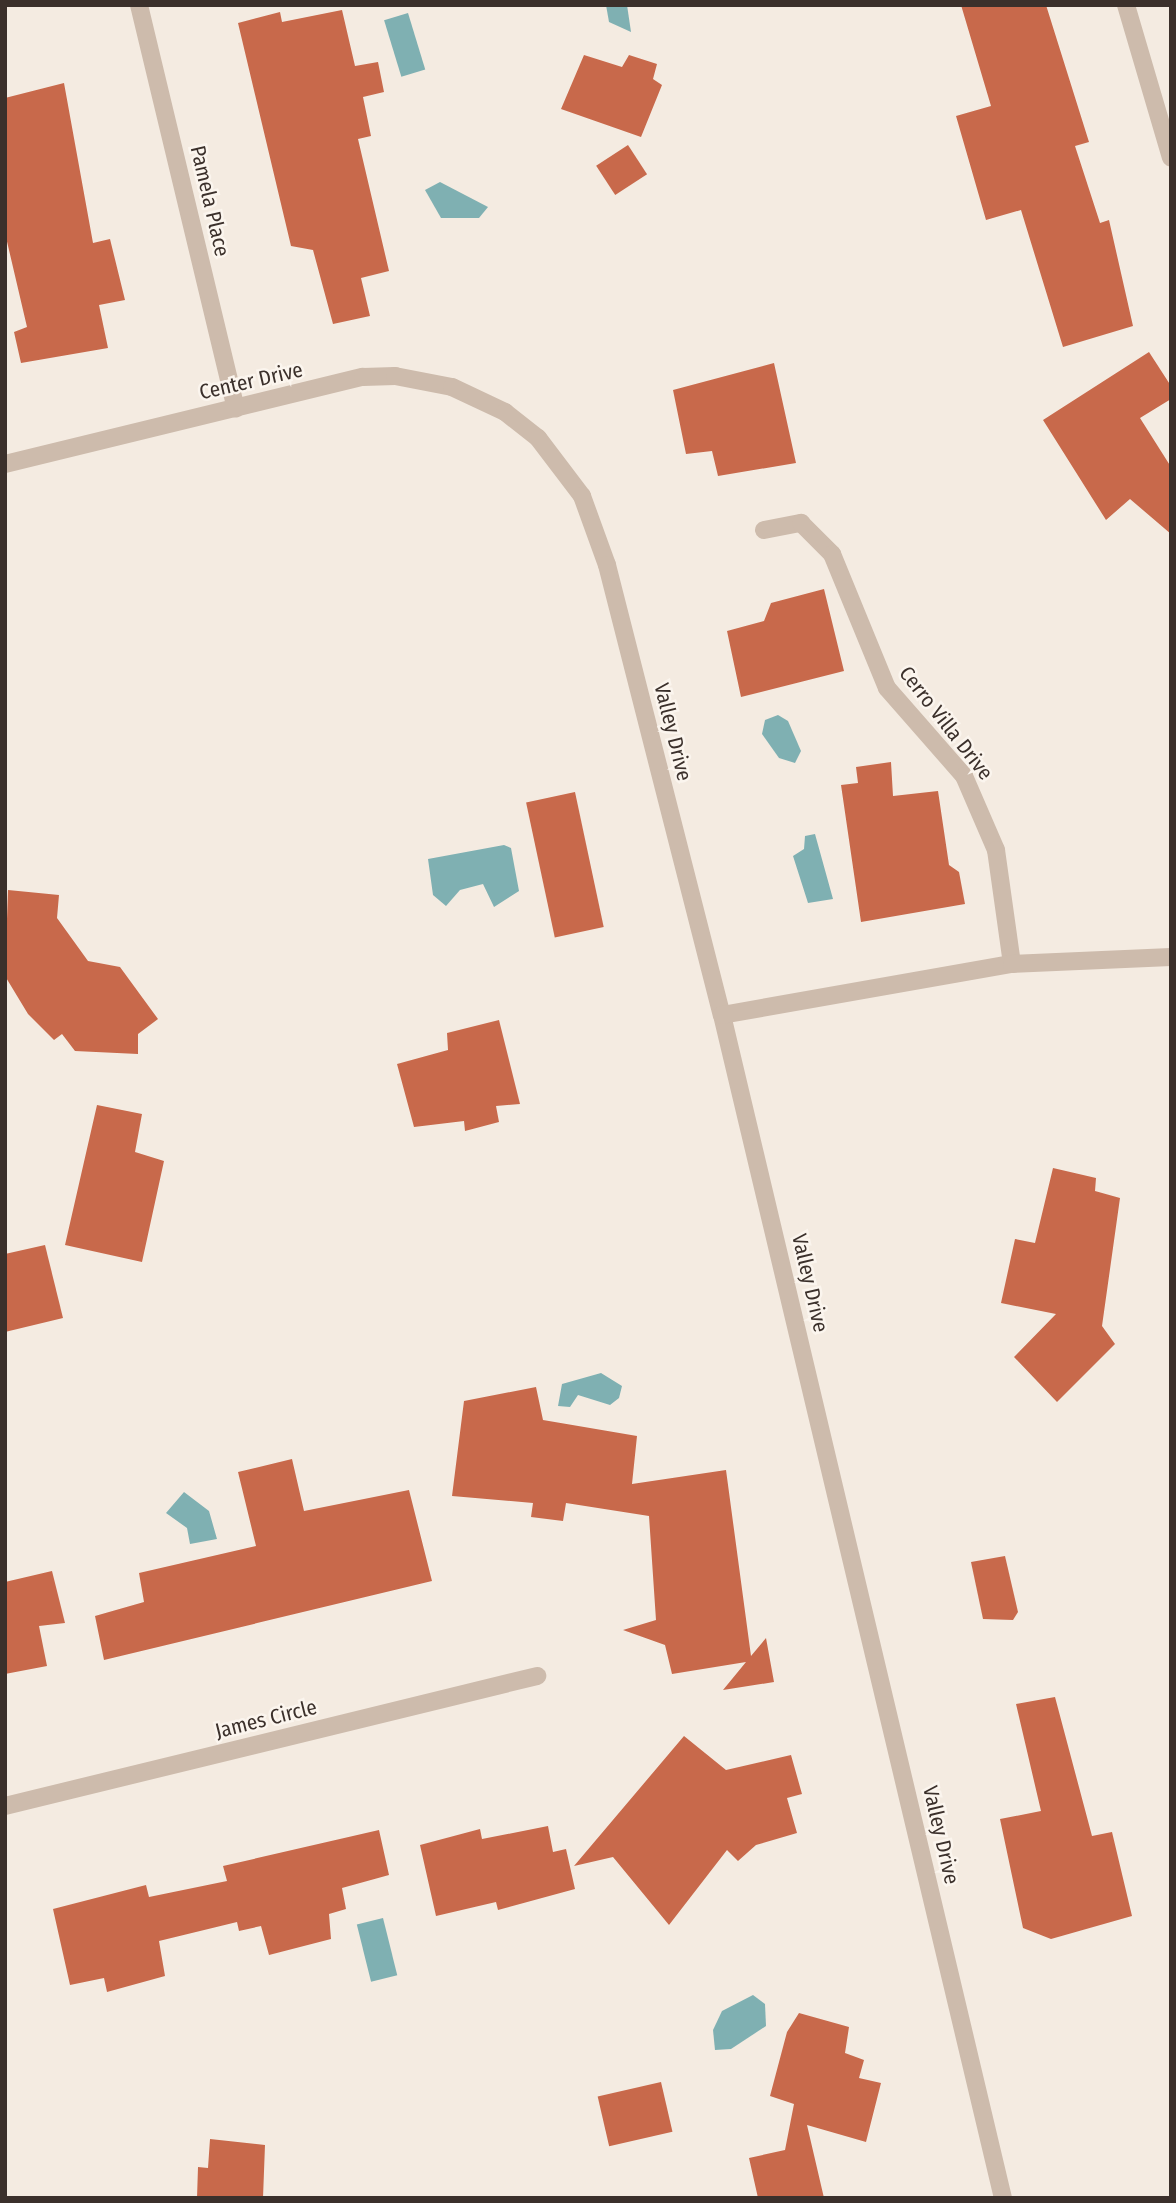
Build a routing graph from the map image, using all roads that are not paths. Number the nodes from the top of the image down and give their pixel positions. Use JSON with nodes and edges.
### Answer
{"nodes":[{"id":1,"x":139,"y":5,"type":"edge"},
{"id":2,"x":1126,"y":5,"type":"edge"},
{"id":3,"x":1171,"y":158,"type":"edge"},
{"id":4,"x":236,"y":408,"type":"junction"},
{"id":5,"x":505,"y":412,"type":"joint"},
{"id":6,"x":5,"y":464,"type":"edge"},
{"id":7,"x":764,"y":530,"type":"dead end"},
{"id":8,"x":1171,"y":957,"type":"edge"},
{"id":9,"x":1012,"y":964,"type":"junction"},
{"id":10,"x":722,"y":1016,"type":"junction"},
{"id":11,"x":537,"y":1676,"type":"dead end"},
{"id":12,"x":5,"y":1806,"type":"edge"},
{"id":13,"x":1003,"y":2198,"type":"edge"}],
"edges":[{"from":1,"to":4,"type":"street","name":"Pamela Place"},
{"from":2,"to":3,"type":"street"},
{"from":4,"to":5,"type":"street","name":"Center Drive"},
{"from":4,"to":6,"type":"street","name":"Center Drive"},
{"from":5,"to":10,"type":"street","name":"Valley Drive"},
{"from":7,"to":9,"type":"street","name":"Cerro Villa Drive"},
{"from":8,"to":9,"type":"street"},
{"from":9,"to":10,"type":"street"},
{"from":10,"to":13,"type":"street","name":"Valley Drive"},
{"from":11,"to":12,"type":"street","name":"James Circle"}]}
